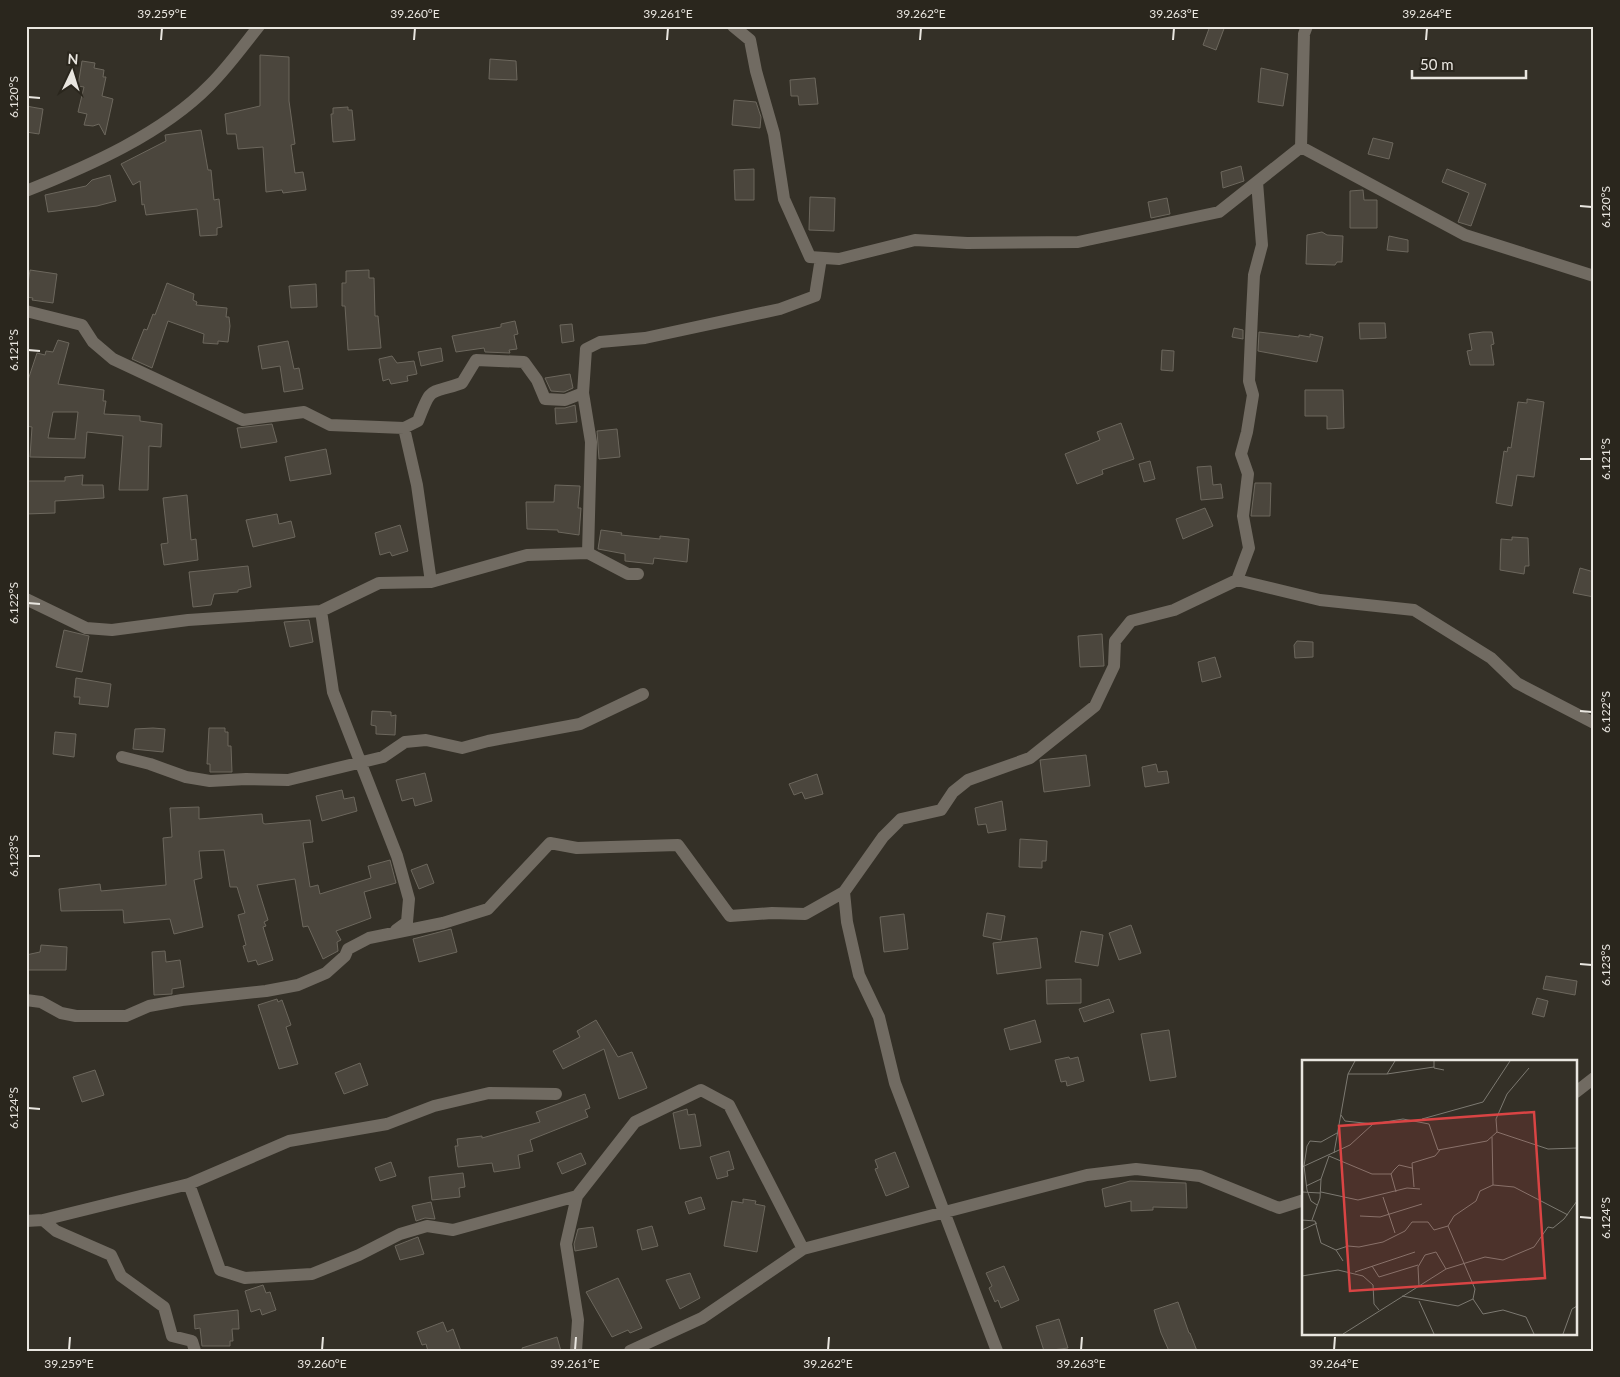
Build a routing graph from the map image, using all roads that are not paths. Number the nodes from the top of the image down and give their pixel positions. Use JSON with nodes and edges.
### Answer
{"nodes":[{"id":1,"x":259,"y":26,"type":"edge"},
{"id":2,"x":733,"y":26,"type":"edge"},
{"id":3,"x":1307,"y":26,"type":"edge"},
{"id":4,"x":1301,"y":147,"type":"junction"},
{"id":5,"x":1257,"y":182,"type":"junction"},
{"id":6,"x":26,"y":192,"type":"edge"},
{"id":7,"x":821,"y":258,"type":"junction"},
{"id":8,"x":1594,"y":276,"type":"edge"},
{"id":9,"x":26,"y":310,"type":"edge"},
{"id":10,"x":583,"y":393,"type":"junction"},
{"id":11,"x":404,"y":428,"type":"junction"},
{"id":12,"x":588,"y":553,"type":"junction"},
{"id":13,"x":638,"y":574,"type":"dead end"},
{"id":14,"x":1237,"y":580,"type":"junction"},
{"id":15,"x":431,"y":582,"type":"junction"},
{"id":16,"x":26,"y":599,"type":"edge"},
{"id":17,"x":321,"y":611,"type":"junction"},
{"id":18,"x":643,"y":694,"type":"dead end"},
{"id":19,"x":1594,"y":723,"type":"edge"},
{"id":20,"x":122,"y":757,"type":"dead end"},
{"id":21,"x":362,"y":763,"type":"junction"},
{"id":22,"x":844,"y":892,"type":"junction"},
{"id":23,"x":394,"y":932,"type":"junction"},
{"id":24,"x":26,"y":1000,"type":"edge"},
{"id":25,"x":1594,"y":1078,"type":"edge"},
{"id":26,"x":1578,"y":1090,"type":"edge"},
{"id":27,"x":556,"y":1094,"type":"dead end"},
{"id":28,"x":189,"y":1184,"type":"junction"},
{"id":29,"x":577,"y":1196,"type":"junction"},
{"id":30,"x":1302,"y":1201,"type":"edge"},
{"id":31,"x":943,"y":1211,"type":"junction"},
{"id":32,"x":43,"y":1220,"type":"junction"},
{"id":33,"x":26,"y":1222,"type":"edge"},
{"id":34,"x":802,"y":1249,"type":"junction"},
{"id":35,"x":195,"y":1351,"type":"edge"},
{"id":36,"x":576,"y":1351,"type":"edge"},
{"id":37,"x":630,"y":1351,"type":"edge"},
{"id":38,"x":997,"y":1351,"type":"edge"}],
"edges":[{"from":1,"to":6,"type":"street"},
{"from":2,"to":7,"type":"street"},
{"from":3,"to":4,"type":"street"},
{"from":4,"to":5,"type":"street"},
{"from":4,"to":8,"type":"street"},
{"from":5,"to":7,"type":"street"},
{"from":5,"to":14,"type":"street"},
{"from":7,"to":10,"type":"street"},
{"from":9,"to":11,"type":"street"},
{"from":10,"to":11,"type":"street"},
{"from":10,"to":12,"type":"street"},
{"from":11,"to":15,"type":"street"},
{"from":12,"to":13,"type":"street"},
{"from":12,"to":15,"type":"street"},
{"from":14,"to":19,"type":"street"},
{"from":14,"to":22,"type":"street"},
{"from":15,"to":17,"type":"street"},
{"from":16,"to":17,"type":"street"},
{"from":17,"to":21,"type":"street"},
{"from":18,"to":21,"type":"street"},
{"from":20,"to":21,"type":"street"},
{"from":21,"to":23,"type":"street"},
{"from":22,"to":23,"type":"street"},
{"from":22,"to":31,"type":"street"},
{"from":23,"to":24,"type":"street"},
{"from":25,"to":26,"type":"street"},
{"from":27,"to":28,"type":"street"},
{"from":28,"to":29,"type":"street"},
{"from":28,"to":32,"type":"street"},
{"from":29,"to":34,"type":"street"},
{"from":29,"to":36,"type":"street"},
{"from":30,"to":31,"type":"street"},
{"from":31,"to":34,"type":"street"},
{"from":31,"to":38,"type":"street"},
{"from":32,"to":33,"type":"street"},
{"from":32,"to":35,"type":"street"},
{"from":34,"to":37,"type":"street"}]}
